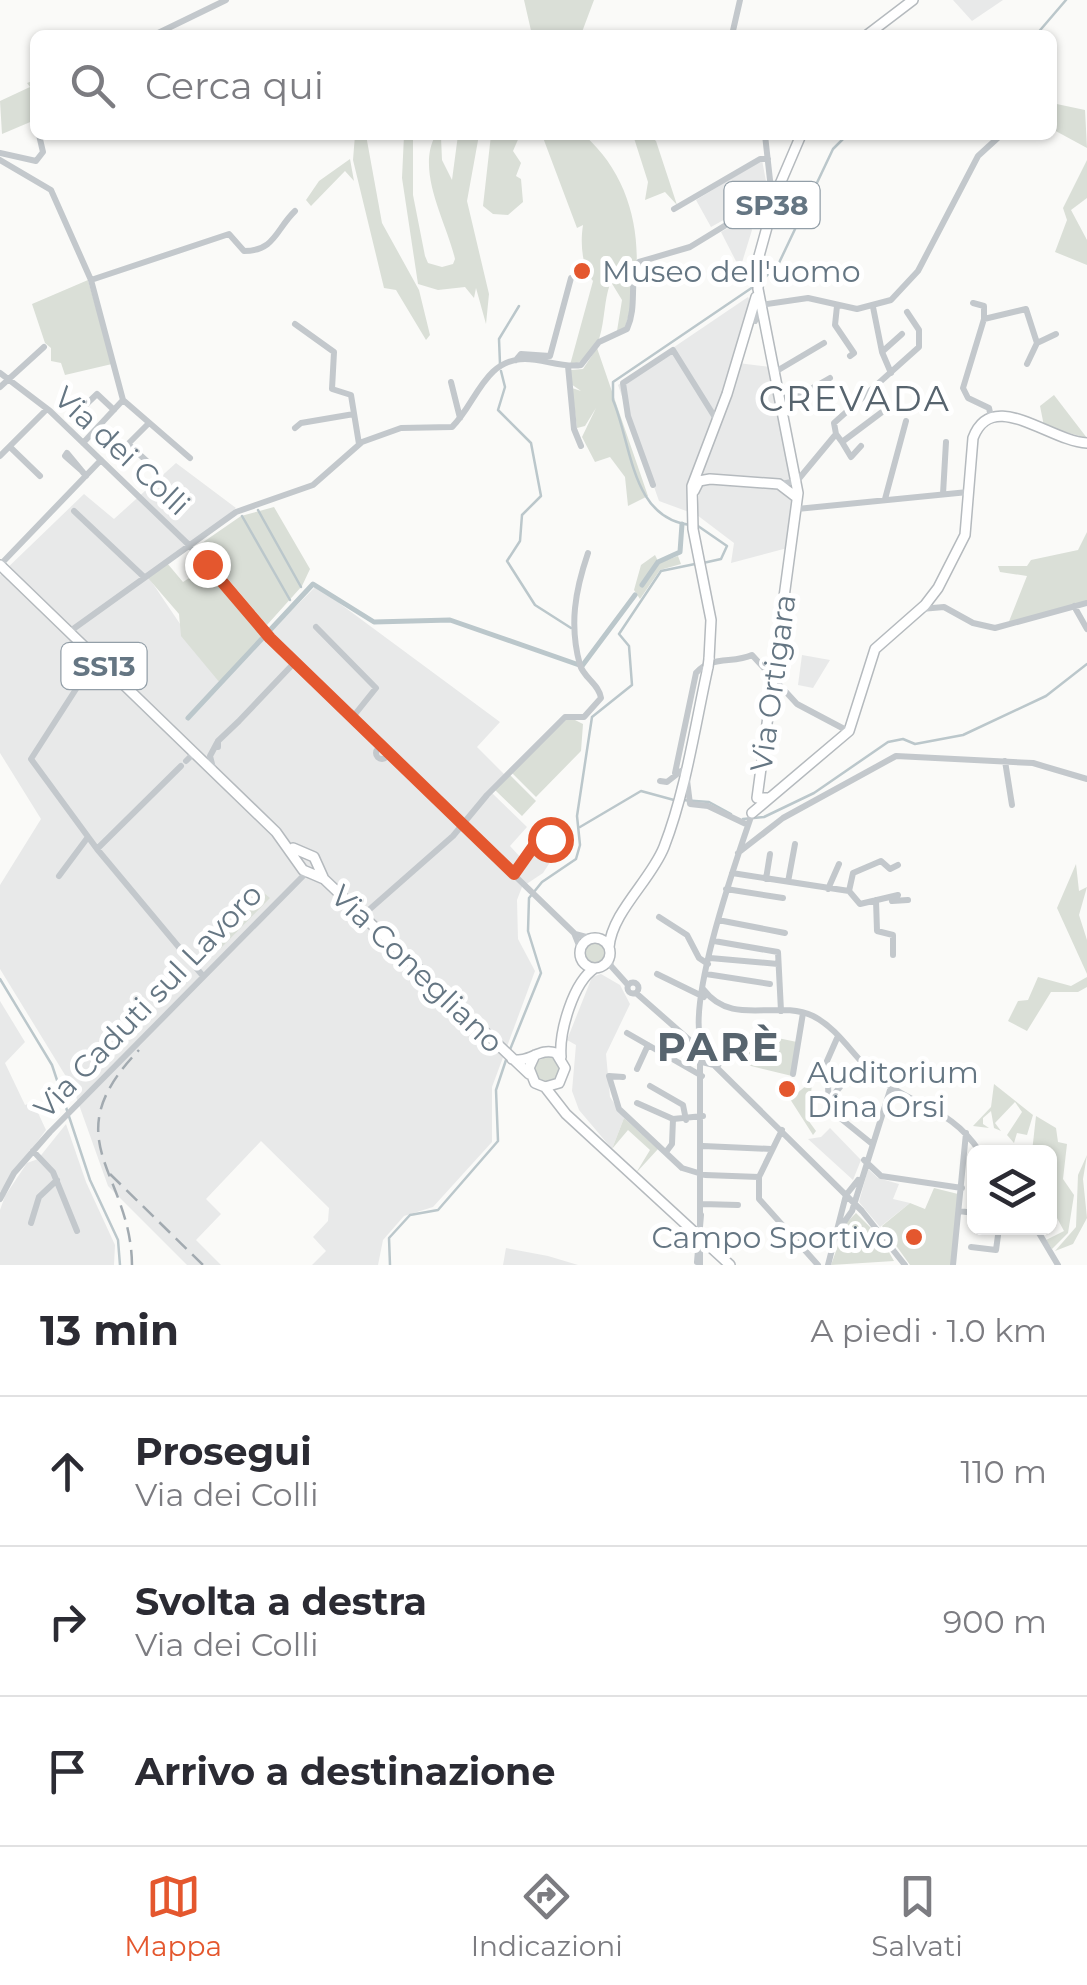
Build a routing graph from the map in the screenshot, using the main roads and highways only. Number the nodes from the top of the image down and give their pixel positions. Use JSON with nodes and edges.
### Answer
{"nodes":[{"id":1,"x":913,"y":0,"type":"edge"},
{"id":2,"x":874,"y":30,"type":"edge"},
{"id":3,"x":800,"y":140,"type":"edge"},
{"id":4,"x":758,"y":284,"type":"junction"},
{"id":5,"x":757,"y":323,"type":"junction"},
{"id":6,"x":743,"y":348,"type":"junction"},
{"id":7,"x":768,"y":348,"type":"junction"},
{"id":8,"x":1087,"y":443,"type":"edge"},
{"id":9,"x":703,"y":451,"type":"junction"},
{"id":10,"x":793,"y":464,"type":"junction"},
{"id":11,"x":710,"y":479,"type":"junction"},
{"id":12,"x":780,"y":484,"type":"junction"},
{"id":13,"x":800,"y":505,"type":"junction"},
{"id":14,"x":692,"y":512,"type":"junction"},
{"id":15,"x":0,"y":565,"type":"edge"},
{"id":16,"x":761,"y":800,"type":"junction"},
{"id":17,"x":750,"y":819,"type":"road end"},
{"id":18,"x":278,"y":834,"type":"junction"},
{"id":19,"x":306,"y":868,"type":"junction"},
{"id":20,"x":618,"y":921,"type":"junction"},
{"id":21,"x":593,"y":938,"type":"junction"},
{"id":22,"x":609,"y":951,"type":"junction"},
{"id":23,"x":583,"y":962,"type":"junction"},
{"id":24,"x":597,"y":968,"type":"junction"},
{"id":25,"x":583,"y":982,"type":"junction"},
{"id":26,"x":564,"y":1026,"type":"junction"},
{"id":27,"x":540,"y":1053,"type":"junction"},
{"id":28,"x":506,"y":1055,"type":"junction"},
{"id":29,"x":561,"y":1057,"type":"junction"},
{"id":30,"x":529,"y":1074,"type":"junction"},
{"id":31,"x":560,"y":1083,"type":"junction"},
{"id":32,"x":545,"y":1087,"type":"junction"},
{"id":33,"x":580,"y":1125,"type":"junction"},
{"id":34,"x":727,"y":1262,"type":"edge"}],
"edges":[{"from":1,"to":2,"type":"main road"},
{"from":3,"to":4,"type":"main road","number":"SP38"},
{"from":4,"to":5,"type":"main road"},
{"from":4,"to":5,"type":"main road","name":"Via Ortigara"},
{"from":5,"to":6,"type":"main road"},
{"from":5,"to":7,"type":"main road","name":"Via Ortigara"},
{"from":6,"to":7,"type":"main road"},
{"from":6,"to":9,"type":"main road"},
{"from":7,"to":10,"type":"main road","name":"Via Ortigara"},
{"from":8,"to":16,"type":"main road"},
{"from":9,"to":11,"type":"main road"},
{"from":9,"to":14,"type":"main road"},
{"from":10,"to":12,"type":"main road"},
{"from":10,"to":13,"type":"main road","name":"Via Ortigara"},
{"from":11,"to":12,"type":"main road"},
{"from":11,"to":14,"type":"main road"},
{"from":12,"to":13,"type":"main road"},
{"from":13,"to":16,"type":"main road","name":"Via Ortigara"},
{"from":14,"to":20,"type":"main road"},
{"from":15,"to":18,"type":"main road","name":"Via Conegliano","number":"SS13"},
{"from":16,"to":17,"type":"main road"},
{"from":18,"to":19,"type":"main road","name":"Via Conegliano","number":"SS13"},
{"from":18,"to":19,"type":"main road","name":"Via Conegliano","number":"SS13"},
{"from":19,"to":28,"type":"main road","name":"Via Conegliano","number":"SS13"},
{"from":20,"to":21,"type":"main road"},
{"from":20,"to":22,"type":"main road"},
{"from":21,"to":22,"type":"main road"},
{"from":21,"to":23,"type":"main road"},
{"from":22,"to":24,"type":"main road"},
{"from":23,"to":24,"type":"main road"},
{"from":23,"to":25,"type":"main road"},
{"from":24,"to":25,"type":"main road"},
{"from":25,"to":26,"type":"main road"},
{"from":26,"to":27,"type":"main road"},
{"from":26,"to":29,"type":"main road"},
{"from":27,"to":28,"type":"main road"},
{"from":27,"to":29,"type":"main road"},
{"from":27,"to":30,"type":"main road"},
{"from":28,"to":30,"type":"main road","number":"SS13"},
{"from":29,"to":31,"type":"main road","number":"SS13"},
{"from":30,"to":32,"type":"main road","number":"SS13"},
{"from":31,"to":32,"type":"main road"},
{"from":31,"to":33,"type":"main road","number":"SS13"},
{"from":32,"to":33,"type":"main road","number":"SS13"},
{"from":33,"to":34,"type":"main road","number":"SS13"}]}
